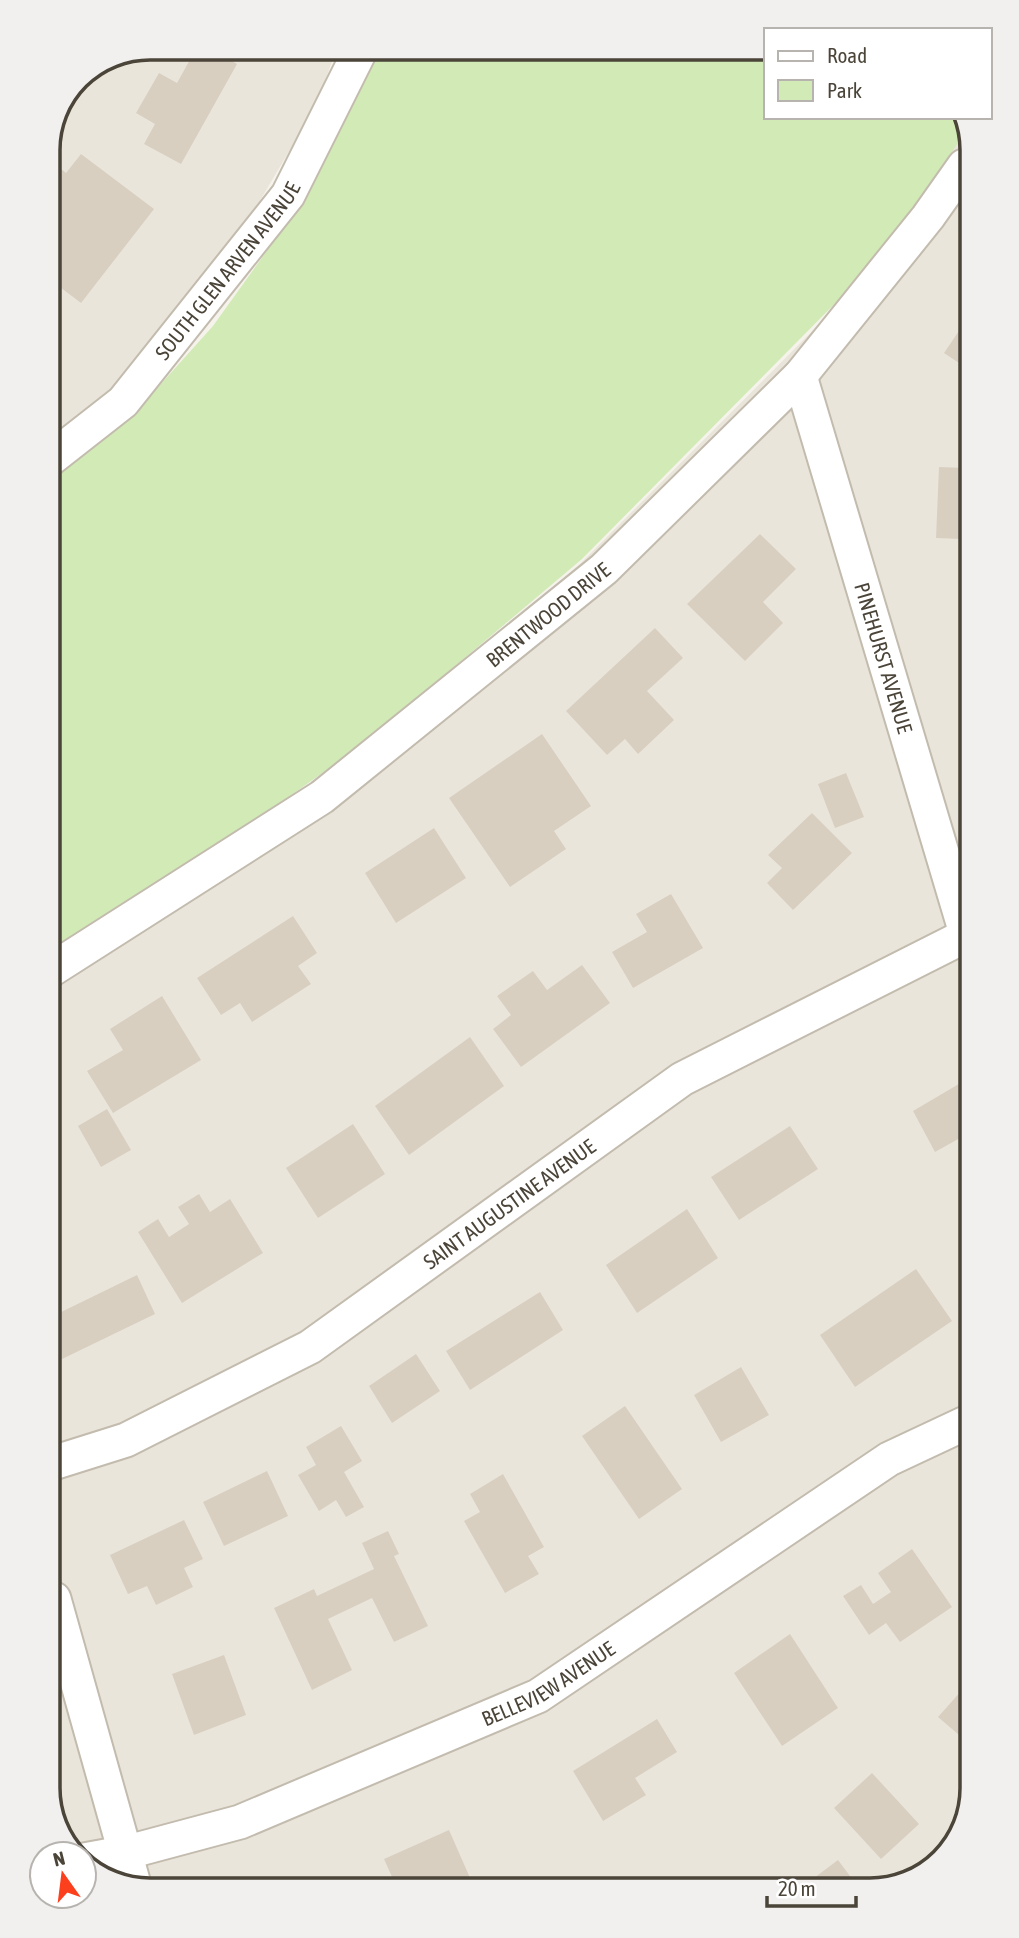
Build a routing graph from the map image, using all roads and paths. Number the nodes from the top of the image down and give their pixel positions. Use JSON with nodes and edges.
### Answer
{"nodes":[{"id":1,"x":356,"y":60,"type":"edge"},
{"id":2,"x":960,"y":172,"type":"edge"},
{"id":3,"x":800,"y":376,"type":"junction"},
{"id":4,"x":60,"y":451,"type":"edge"},
{"id":5,"x":960,"y":914,"type":"edge"},
{"id":6,"x":960,"y":941,"type":"edge"},
{"id":7,"x":60,"y":964,"type":"edge"},
{"id":8,"x":960,"y":1426,"type":"edge"},
{"id":9,"x":60,"y":1461,"type":"edge"},
{"id":10,"x":60,"y":1620,"type":"edge"},
{"id":11,"x":128,"y":1852,"type":"junction"},
{"id":12,"x":98,"y":1857,"type":"edge"},
{"id":13,"x":133,"y":1877,"type":"edge"}],
"edges":[{"from":1,"to":4,"type":"street","name":"SOUTH GLEN ARVEN AVENUE"},
{"from":2,"to":3,"type":"street","name":"BRENTWOOD DRIVE"},
{"from":3,"to":5,"type":"street","name":"PINEHURST AVENUE"},
{"from":3,"to":7,"type":"street","name":"BRENTWOOD DRIVE"},
{"from":6,"to":9,"type":"street","name":"SAINT AUGUSTINE AVENUE"},
{"from":8,"to":11,"type":"street","name":"BELLEVIEW AVENUE"},
{"from":10,"to":11,"type":"street"},
{"from":11,"to":12,"type":"street","name":"BELLEVIEW AVENUE"},
{"from":11,"to":13,"type":"street"}]}
